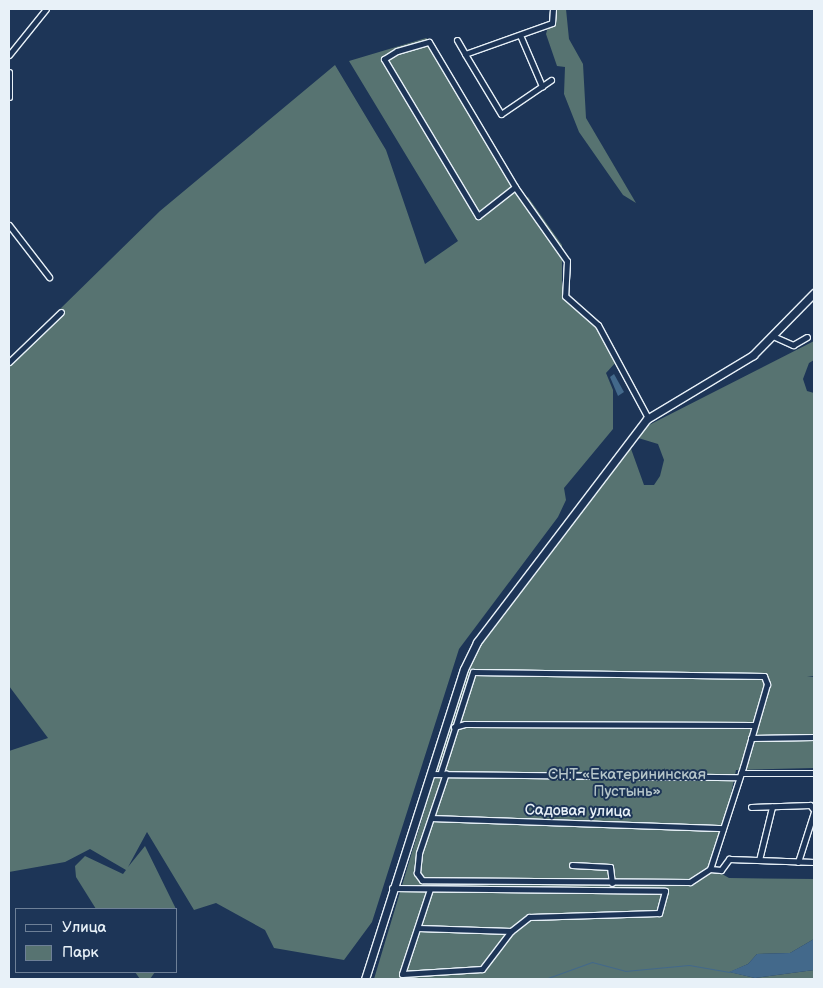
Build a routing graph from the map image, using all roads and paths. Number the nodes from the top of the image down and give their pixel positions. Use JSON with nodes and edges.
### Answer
{"nodes":[{"id":1,"x":46,"y":9,"type":"edge"},
{"id":2,"x":553,"y":9,"type":"edge"},
{"id":3,"x":520,"y":35,"type":"junction"},
{"id":4,"x":457,"y":40,"type":"dead end"},
{"id":5,"x":465,"y":54,"type":"junction"},
{"id":6,"x":9,"y":55,"type":"edge"},
{"id":7,"x":9,"y":72,"type":"edge"},
{"id":8,"x":551,"y":80,"type":"dead end"},
{"id":9,"x":542,"y":86,"type":"junction"},
{"id":10,"x":9,"y":97,"type":"edge"},
{"id":11,"x":515,"y":187,"type":"junction"},
{"id":12,"x":9,"y":225,"type":"edge"},
{"id":13,"x":49,"y":277,"type":"dead end"},
{"id":14,"x":814,"y":292,"type":"edge"},
{"id":15,"x":61,"y":312,"type":"dead end"},
{"id":16,"x":775,"y":337,"type":"junction"},
{"id":17,"x":807,"y":337,"type":"dead end"},
{"id":18,"x":9,"y":362,"type":"edge"},
{"id":19,"x":648,"y":418,"type":"junction"},
{"id":20,"x":473,"y":672,"type":"junction"},
{"id":21,"x":462,"y":674,"type":"junction"},
{"id":22,"x":754,"y":725,"type":"junction"},
{"id":23,"x":454,"y":727,"type":"junction"},
{"id":24,"x":814,"y":737,"type":"edge"},
{"id":25,"x":751,"y":738,"type":"junction"},
{"id":26,"x":444,"y":773,"type":"junction"},
{"id":27,"x":814,"y":773,"type":"edge"},
{"id":28,"x":430,"y":774,"type":"junction"},
{"id":29,"x":739,"y":775,"type":"junction"},
{"id":30,"x":772,"y":807,"type":"junction"},
{"id":31,"x":752,"y":808,"type":"dead end"},
{"id":32,"x":814,"y":811,"type":"edge"},
{"id":33,"x":433,"y":818,"type":"junction"},
{"id":34,"x":723,"y":828,"type":"junction"},
{"id":35,"x":759,"y":860,"type":"junction"},
{"id":36,"x":798,"y":862,"type":"junction"},
{"id":37,"x":814,"y":862,"type":"edge"},
{"id":38,"x":572,"y":866,"type":"dead end"},
{"id":39,"x":710,"y":869,"type":"junction"},
{"id":40,"x":612,"y":883,"type":"junction"},
{"id":41,"x":392,"y":888,"type":"junction"},
{"id":42,"x":430,"y":889,"type":"junction"},
{"id":43,"x":418,"y":928,"type":"junction"},
{"id":44,"x":511,"y":931,"type":"junction"},
{"id":45,"x":365,"y":979,"type":"edge"}],
"edges":[{"from":1,"to":6,"type":"street"},
{"from":2,"to":3,"type":"street"},
{"from":3,"to":5,"type":"street"},
{"from":3,"to":9,"type":"street"},
{"from":4,"to":5,"type":"street"},
{"from":5,"to":9,"type":"street"},
{"from":7,"to":10,"type":"street"},
{"from":8,"to":9,"type":"street"},
{"from":11,"to":11,"type":"street"},
{"from":11,"to":19,"type":"street"},
{"from":12,"to":13,"type":"street"},
{"from":14,"to":16,"type":"main road"},
{"from":15,"to":18,"type":"street"},
{"from":16,"to":17,"type":"street"},
{"from":16,"to":19,"type":"main road"},
{"from":19,"to":21,"type":"main road"},
{"from":20,"to":21,"type":"street"},
{"from":20,"to":22,"type":"street"},
{"from":20,"to":23,"type":"street"},
{"from":21,"to":28,"type":"main road"},
{"from":22,"to":23,"type":"street"},
{"from":22,"to":25,"type":"street"},
{"from":23,"to":26,"type":"street"},
{"from":24,"to":25,"type":"street"},
{"from":25,"to":29,"type":"street"},
{"from":26,"to":28,"type":"street"},
{"from":26,"to":29,"type":"street"},
{"from":26,"to":33,"type":"street"},
{"from":27,"to":29,"type":"street"},
{"from":28,"to":41,"type":"main road"},
{"from":29,"to":34,"type":"street"},
{"from":30,"to":31,"type":"street"},
{"from":30,"to":32,"type":"street"},
{"from":30,"to":35,"type":"street"},
{"from":32,"to":36,"type":"street"},
{"from":33,"to":34,"type":"street","name":"Садовая улица"},
{"from":33,"to":40,"type":"street"},
{"from":34,"to":39,"type":"street"},
{"from":35,"to":36,"type":"street"},
{"from":35,"to":39,"type":"street"},
{"from":36,"to":37,"type":"street"},
{"from":38,"to":40,"type":"street"},
{"from":39,"to":40,"type":"street"},
{"from":41,"to":42,"type":"street"},
{"from":41,"to":45,"type":"main road"},
{"from":42,"to":43,"type":"street"},
{"from":42,"to":44,"type":"street"},
{"from":43,"to":44,"type":"street"},
{"from":43,"to":44,"type":"street"}]}
